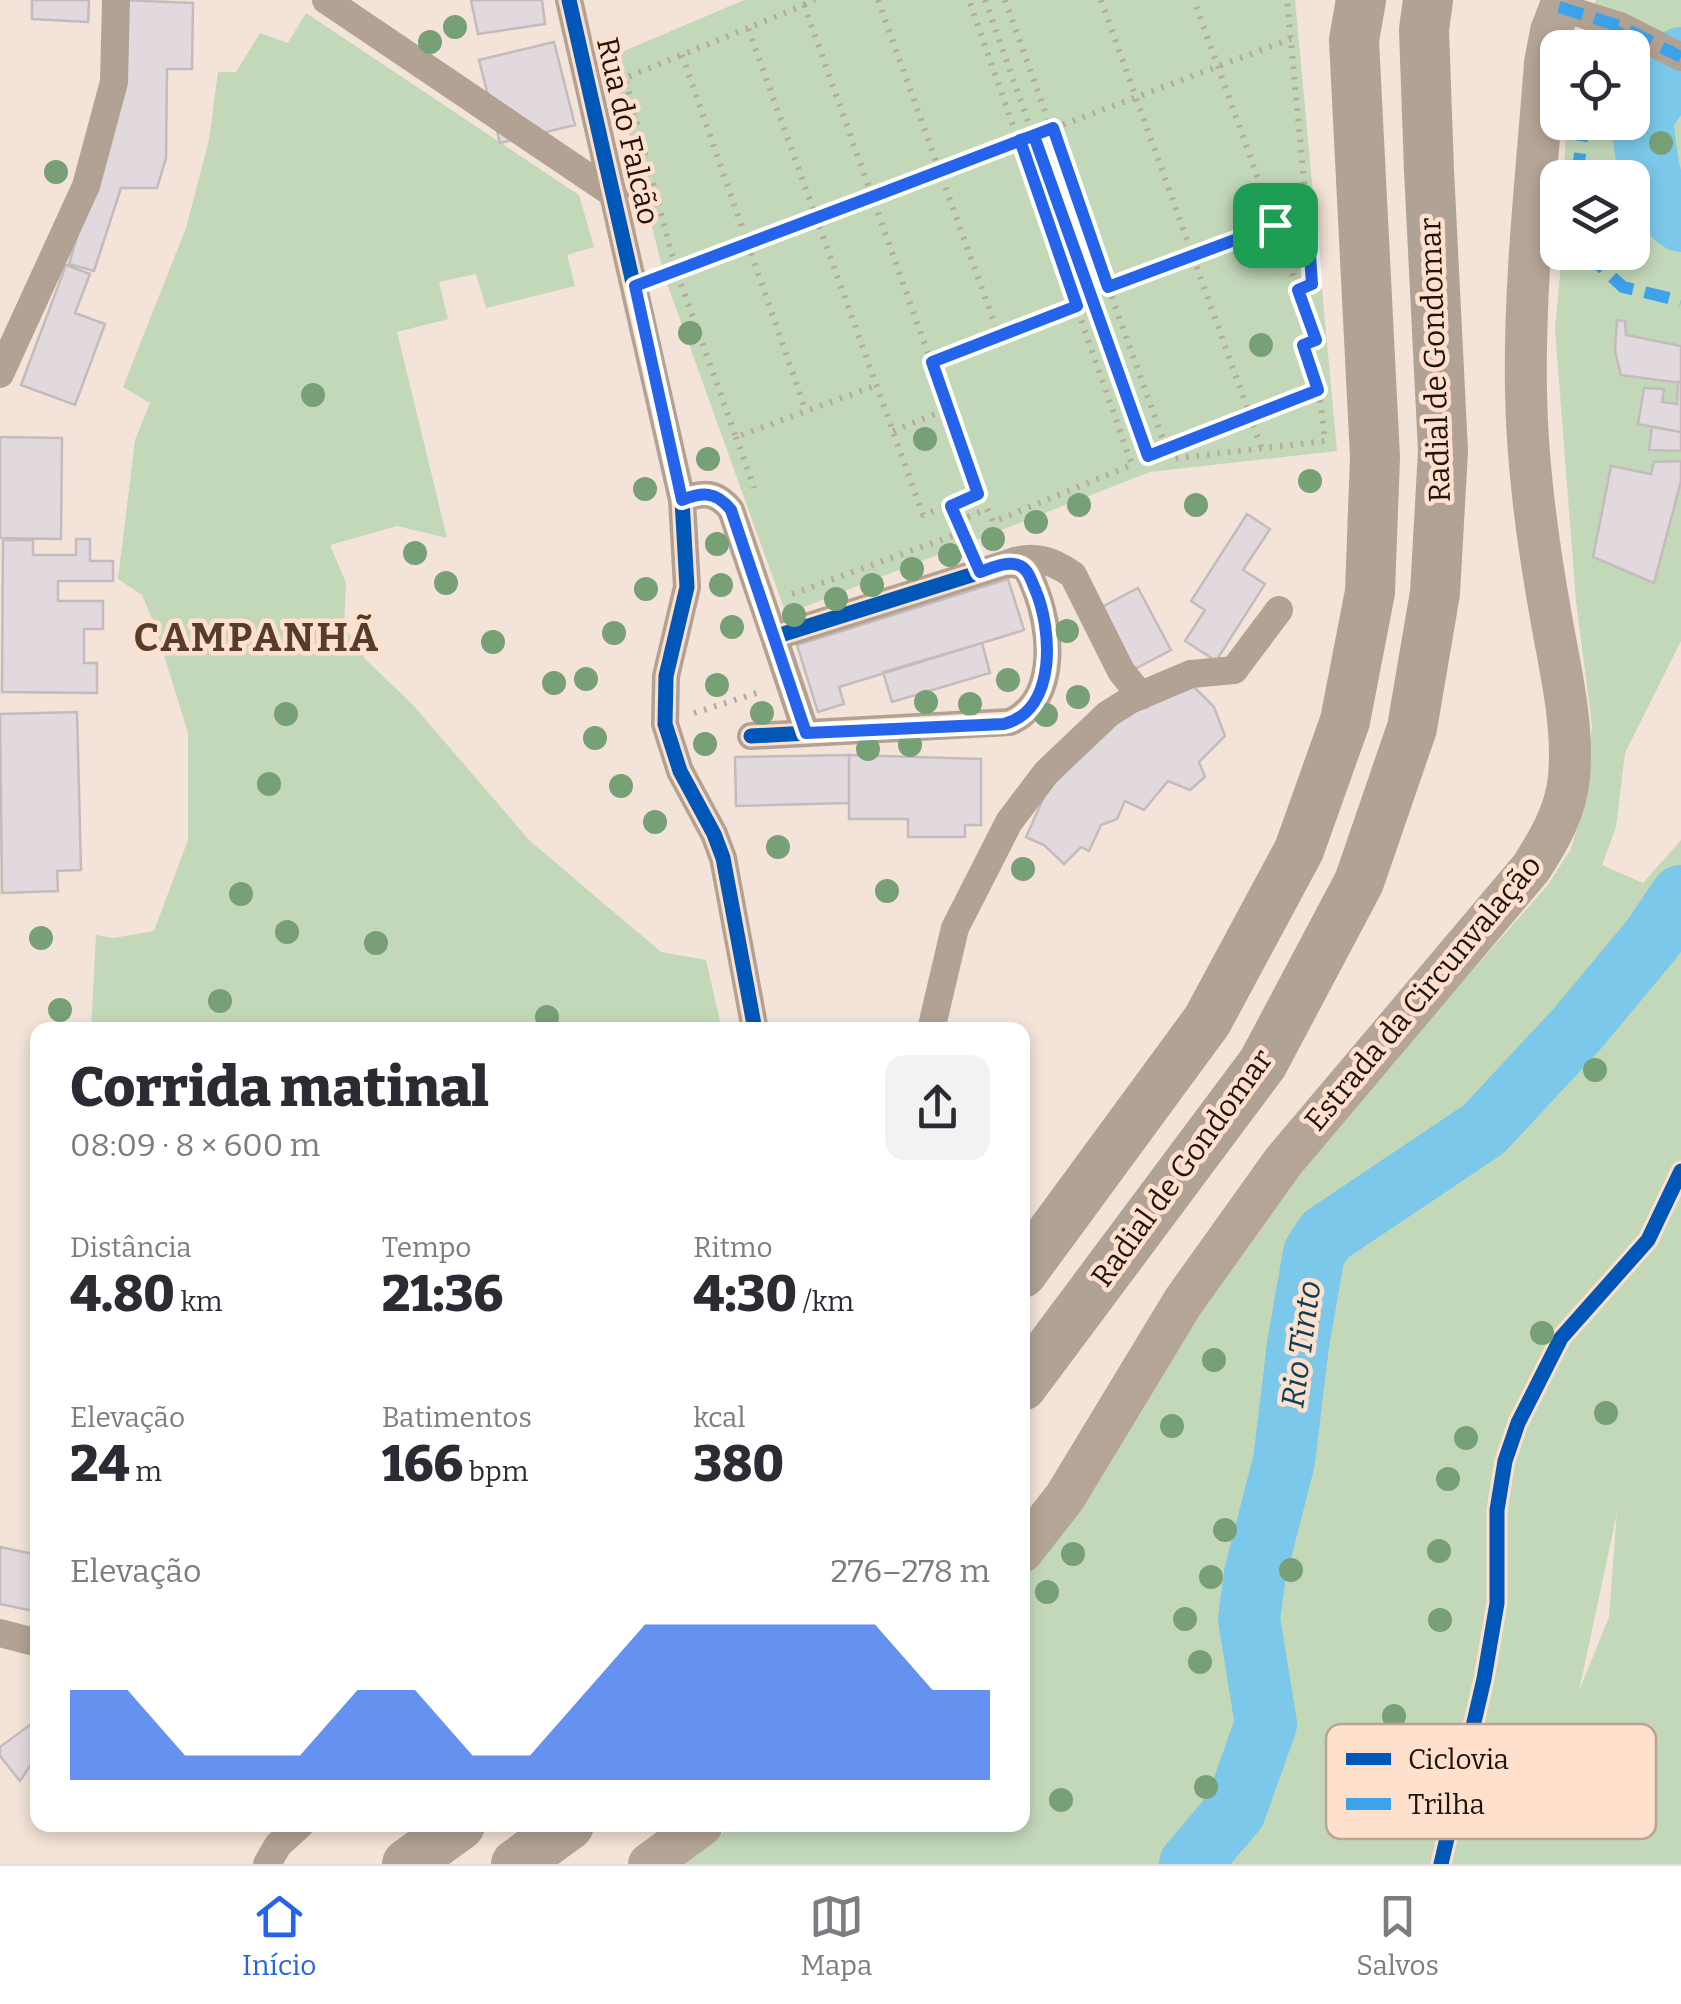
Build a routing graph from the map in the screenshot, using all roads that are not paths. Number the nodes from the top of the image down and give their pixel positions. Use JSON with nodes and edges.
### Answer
{"nodes":[{"id":1,"x":116,"y":0,"type":"edge"},
{"id":2,"x":326,"y":0,"type":"edge"},
{"id":3,"x":570,"y":0,"type":"edge"},
{"id":4,"x":1428,"y":0,"type":"edge"},
{"id":5,"x":1561,"y":3,"type":"edge"},
{"id":6,"x":1354,"y":13,"type":"edge"},
{"id":7,"x":1681,"y":57,"type":"edge"},
{"id":8,"x":615,"y":194,"type":"junction"},
{"id":9,"x":0,"y":374,"type":"edge"},
{"id":10,"x":682,"y":500,"type":"junction"},
{"id":11,"x":993,"y":568,"type":"junction"},
{"id":12,"x":1279,"y":610,"type":"dead end"},
{"id":13,"x":774,"y":636,"type":"junction"},
{"id":14,"x":1141,"y":696,"type":"junction"},
{"id":15,"x":806,"y":733,"type":"junction"},
{"id":16,"x":750,"y":736,"type":"dead end"},
{"id":17,"x":754,"y":1022,"type":"edge"},
{"id":18,"x":933,"y":1022,"type":"edge"},
{"id":19,"x":1030,"y":1261,"type":"edge"},
{"id":20,"x":1030,"y":1375,"type":"edge"},
{"id":21,"x":1030,"y":1542,"type":"edge"},
{"id":22,"x":0,"y":1633,"type":"edge"},
{"id":23,"x":30,"y":1641,"type":"edge"},
{"id":24,"x":293,"y":1832,"type":"edge"},
{"id":25,"x":450,"y":1832,"type":"edge"},
{"id":26,"x":559,"y":1832,"type":"edge"},
{"id":27,"x":692,"y":1832,"type":"edge"},
{"id":28,"x":266,"y":1864,"type":"edge"},
{"id":29,"x":407,"y":1864,"type":"edge"},
{"id":30,"x":516,"y":1864,"type":"edge"},
{"id":31,"x":649,"y":1864,"type":"edge"}],
"edges":[{"from":1,"to":9,"type":"street"},
{"from":2,"to":8,"type":"street"},
{"from":3,"to":8,"type":"street","name":"Rua do Falcão"},
{"from":4,"to":20,"type":"highway","name":"Radial de Gondomar"},
{"from":5,"to":7,"type":"street"},
{"from":5,"to":21,"type":"main road","name":"Estrada da Circunvalação"},
{"from":6,"to":19,"type":"highway"},
{"from":8,"to":10,"type":"street","name":"Rua do Falcão"},
{"from":10,"to":13,"type":"street"},
{"from":10,"to":17,"type":"street","name":"Rua do Falcão"},
{"from":11,"to":13,"type":"street"},
{"from":11,"to":14,"type":"street"},
{"from":11,"to":15,"type":"street"},
{"from":12,"to":14,"type":"street"},
{"from":13,"to":15,"type":"street"},
{"from":14,"to":18,"type":"street"},
{"from":15,"to":16,"type":"street"},
{"from":22,"to":23,"type":"street"},
{"from":24,"to":28,"type":"street"},
{"from":25,"to":29,"type":"highway"},
{"from":26,"to":30,"type":"highway"},
{"from":27,"to":31,"type":"main road"}]}
